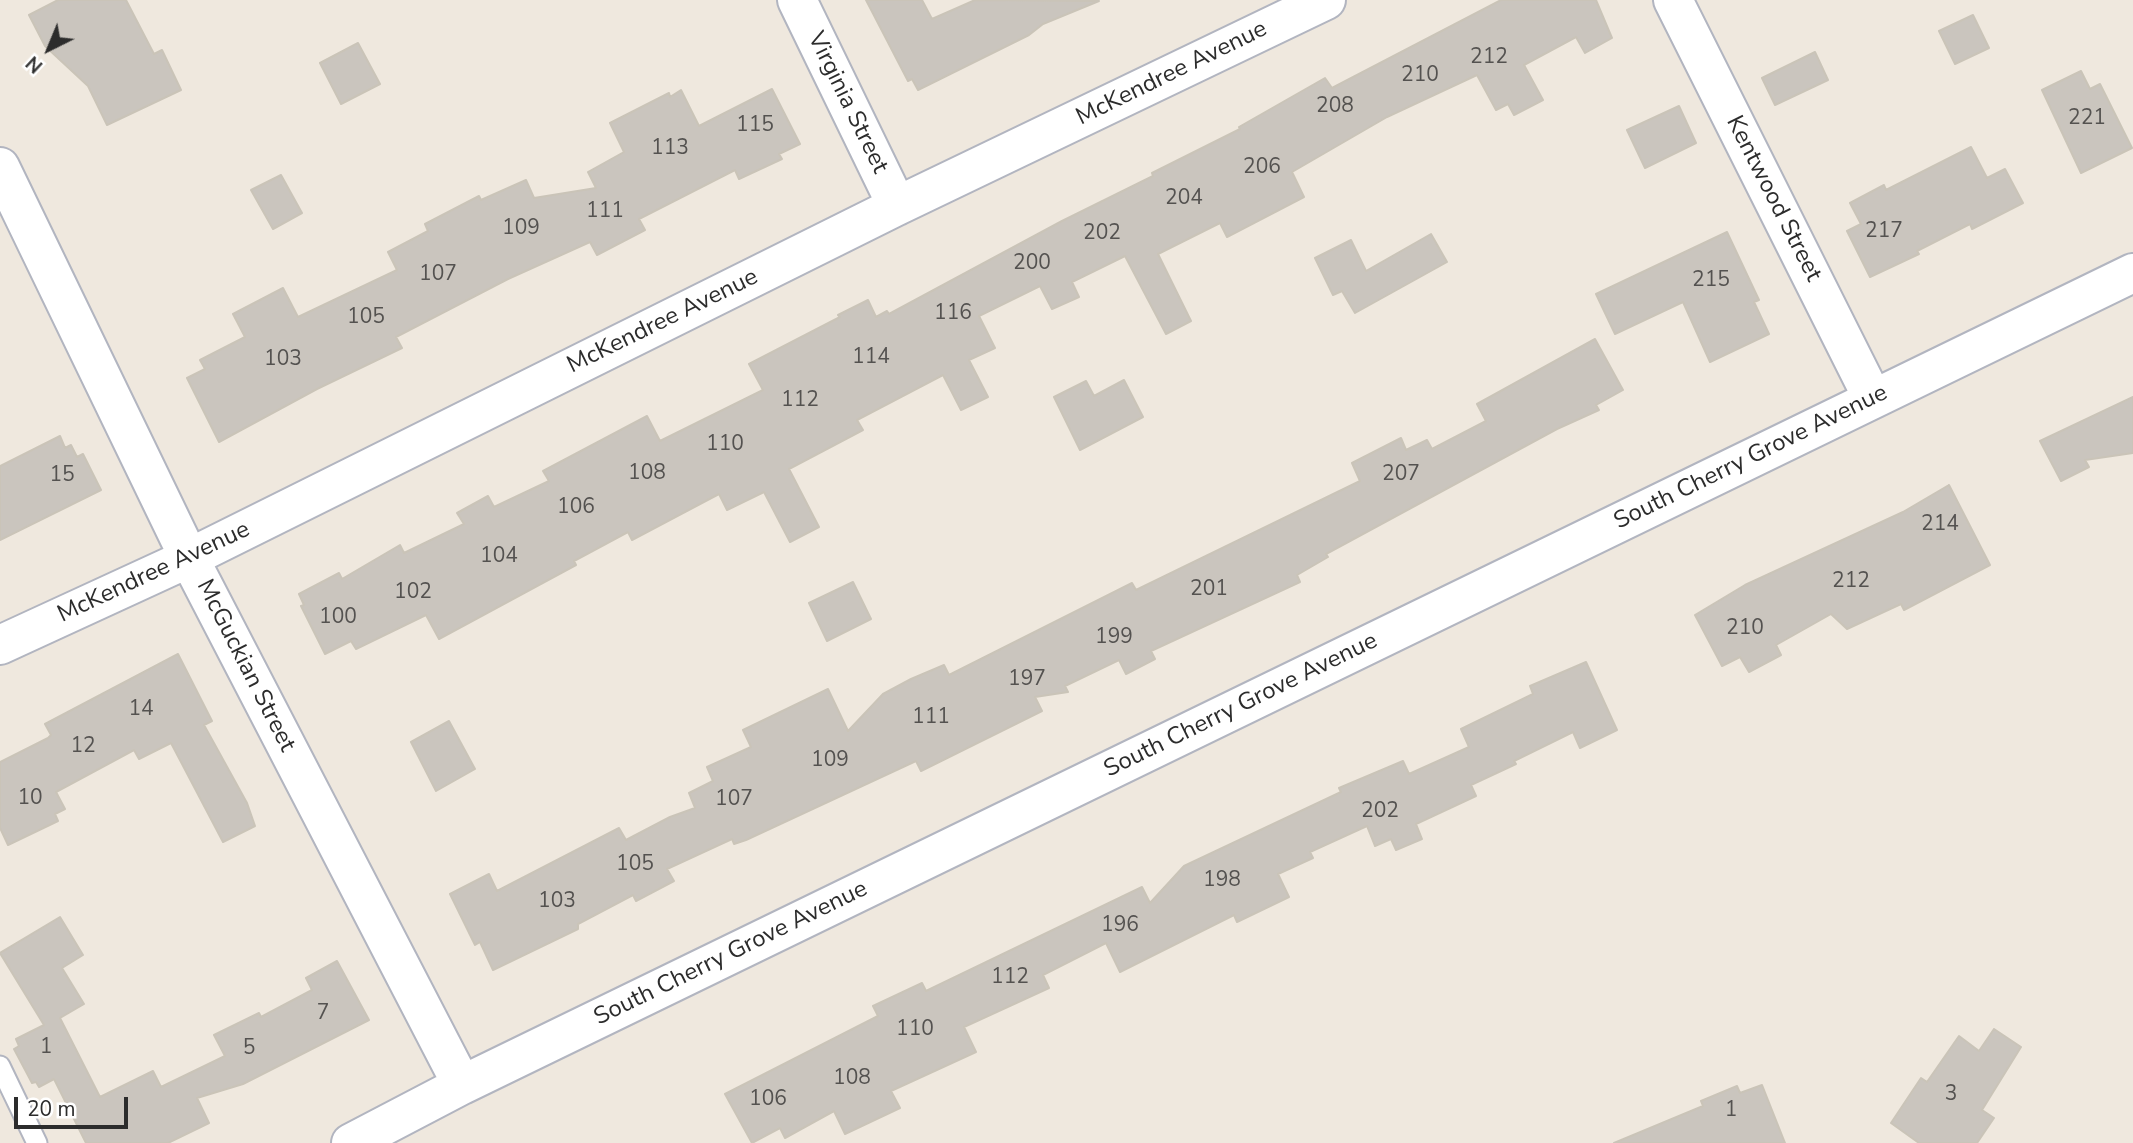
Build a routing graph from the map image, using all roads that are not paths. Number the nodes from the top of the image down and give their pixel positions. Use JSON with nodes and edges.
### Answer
{"nodes":[{"id":1,"x":797,"y":0,"type":"edge"},
{"id":2,"x":1326,"y":0,"type":"edge"},
{"id":3,"x":1673,"y":0,"type":"edge"},
{"id":4,"x":0,"y":167,"type":"edge"},
{"id":5,"x":897,"y":206,"type":"junction"},
{"id":6,"x":2133,"y":273,"type":"edge"},
{"id":7,"x":1873,"y":399,"type":"junction"},
{"id":8,"x":189,"y":558,"type":"junction"},
{"id":9,"x":0,"y":646,"type":"edge"},
{"id":10,"x":0,"y":1066,"type":"edge"},
{"id":11,"x":462,"y":1085,"type":"junction"},
{"id":12,"x":37,"y":1143,"type":"edge"},
{"id":13,"x":351,"y":1143,"type":"edge"}],
"edges":[{"from":1,"to":5,"type":"street","name":"Virginia Street"},
{"from":2,"to":5,"type":"street","name":"McKendree Avenue"},
{"from":3,"to":7,"type":"street","name":"Kentwood Street"},
{"from":4,"to":8,"type":"street","name":"McGuckian Street"},
{"from":5,"to":8,"type":"street","name":"McKendree Avenue"},
{"from":6,"to":7,"type":"street","name":"South Cherry Grove Avenue"},
{"from":7,"to":11,"type":"street","name":"South Cherry Grove Avenue"},
{"from":8,"to":9,"type":"street","name":"McKendree Avenue"},
{"from":8,"to":11,"type":"street","name":"McGuckian Street"},
{"from":10,"to":12,"type":"lane"},
{"from":11,"to":13,"type":"street","name":"South Cherry Grove Avenue"}]}
